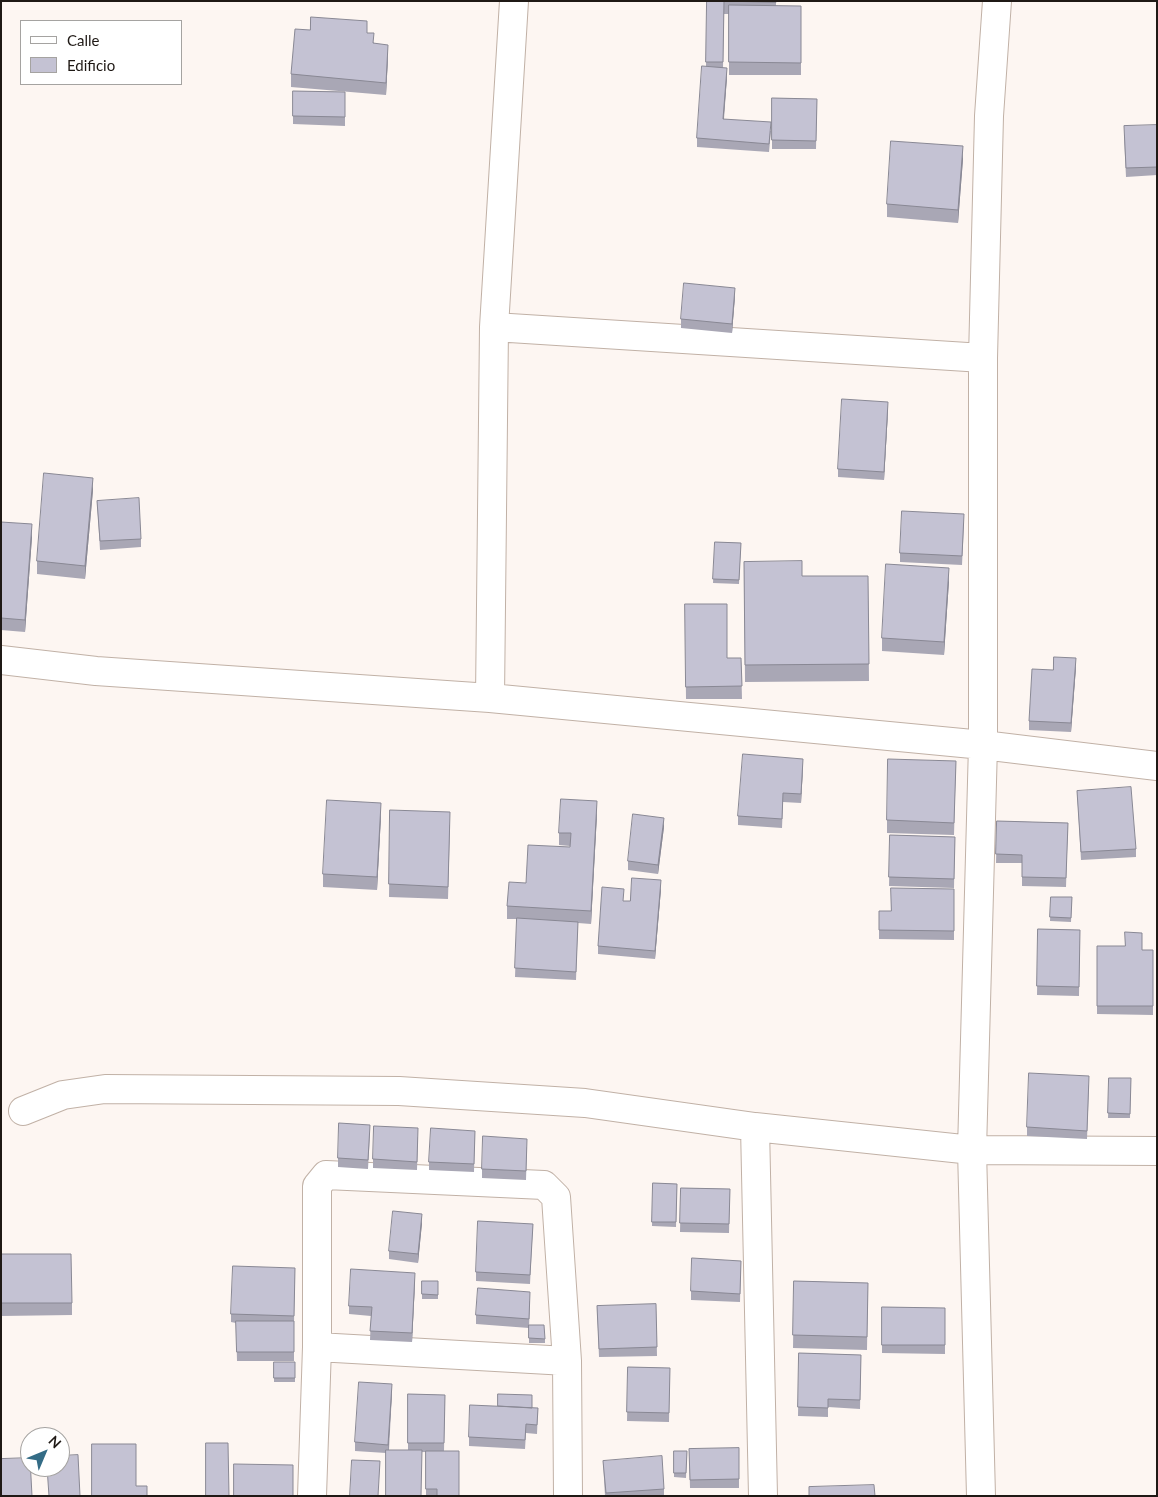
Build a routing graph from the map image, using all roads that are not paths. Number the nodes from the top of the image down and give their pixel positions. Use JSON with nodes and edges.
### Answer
{"nodes":[{"id":1,"x":514,"y":1,"type":"edge"},
{"id":2,"x":997,"y":1,"type":"edge"},
{"id":3,"x":494,"y":327,"type":"junction"},
{"id":4,"x":983,"y":358,"type":"junction"},
{"id":5,"x":1,"y":660,"type":"edge"},
{"id":6,"x":490,"y":698,"type":"junction"},
{"id":7,"x":983,"y":745,"type":"junction"},
{"id":8,"x":1157,"y":766,"type":"edge"},
{"id":9,"x":23,"y":1111,"type":"dead end"},
{"id":10,"x":755,"y":1127,"type":"junction"},
{"id":11,"x":972,"y":1150,"type":"junction"},
{"id":12,"x":1157,"y":1152,"type":"edge"},
{"id":13,"x":317,"y":1347,"type":"junction"},
{"id":14,"x":567,"y":1361,"type":"junction"},
{"id":15,"x":312,"y":1496,"type":"edge"},
{"id":16,"x":568,"y":1496,"type":"edge"},
{"id":17,"x":763,"y":1496,"type":"edge"},
{"id":18,"x":981,"y":1496,"type":"edge"}],
"edges":[{"from":1,"to":3,"type":"street"},
{"from":2,"to":4,"type":"street"},
{"from":3,"to":4,"type":"street"},
{"from":3,"to":6,"type":"street"},
{"from":4,"to":7,"type":"street"},
{"from":5,"to":6,"type":"street"},
{"from":6,"to":7,"type":"street"},
{"from":7,"to":8,"type":"street"},
{"from":7,"to":11,"type":"street"},
{"from":9,"to":10,"type":"street"},
{"from":10,"to":11,"type":"street"},
{"from":10,"to":17,"type":"street"},
{"from":11,"to":12,"type":"street"},
{"from":11,"to":18,"type":"street"},
{"from":13,"to":14,"type":"street"},
{"from":13,"to":14,"type":"street"},
{"from":13,"to":15,"type":"street"},
{"from":14,"to":16,"type":"street"}]}
